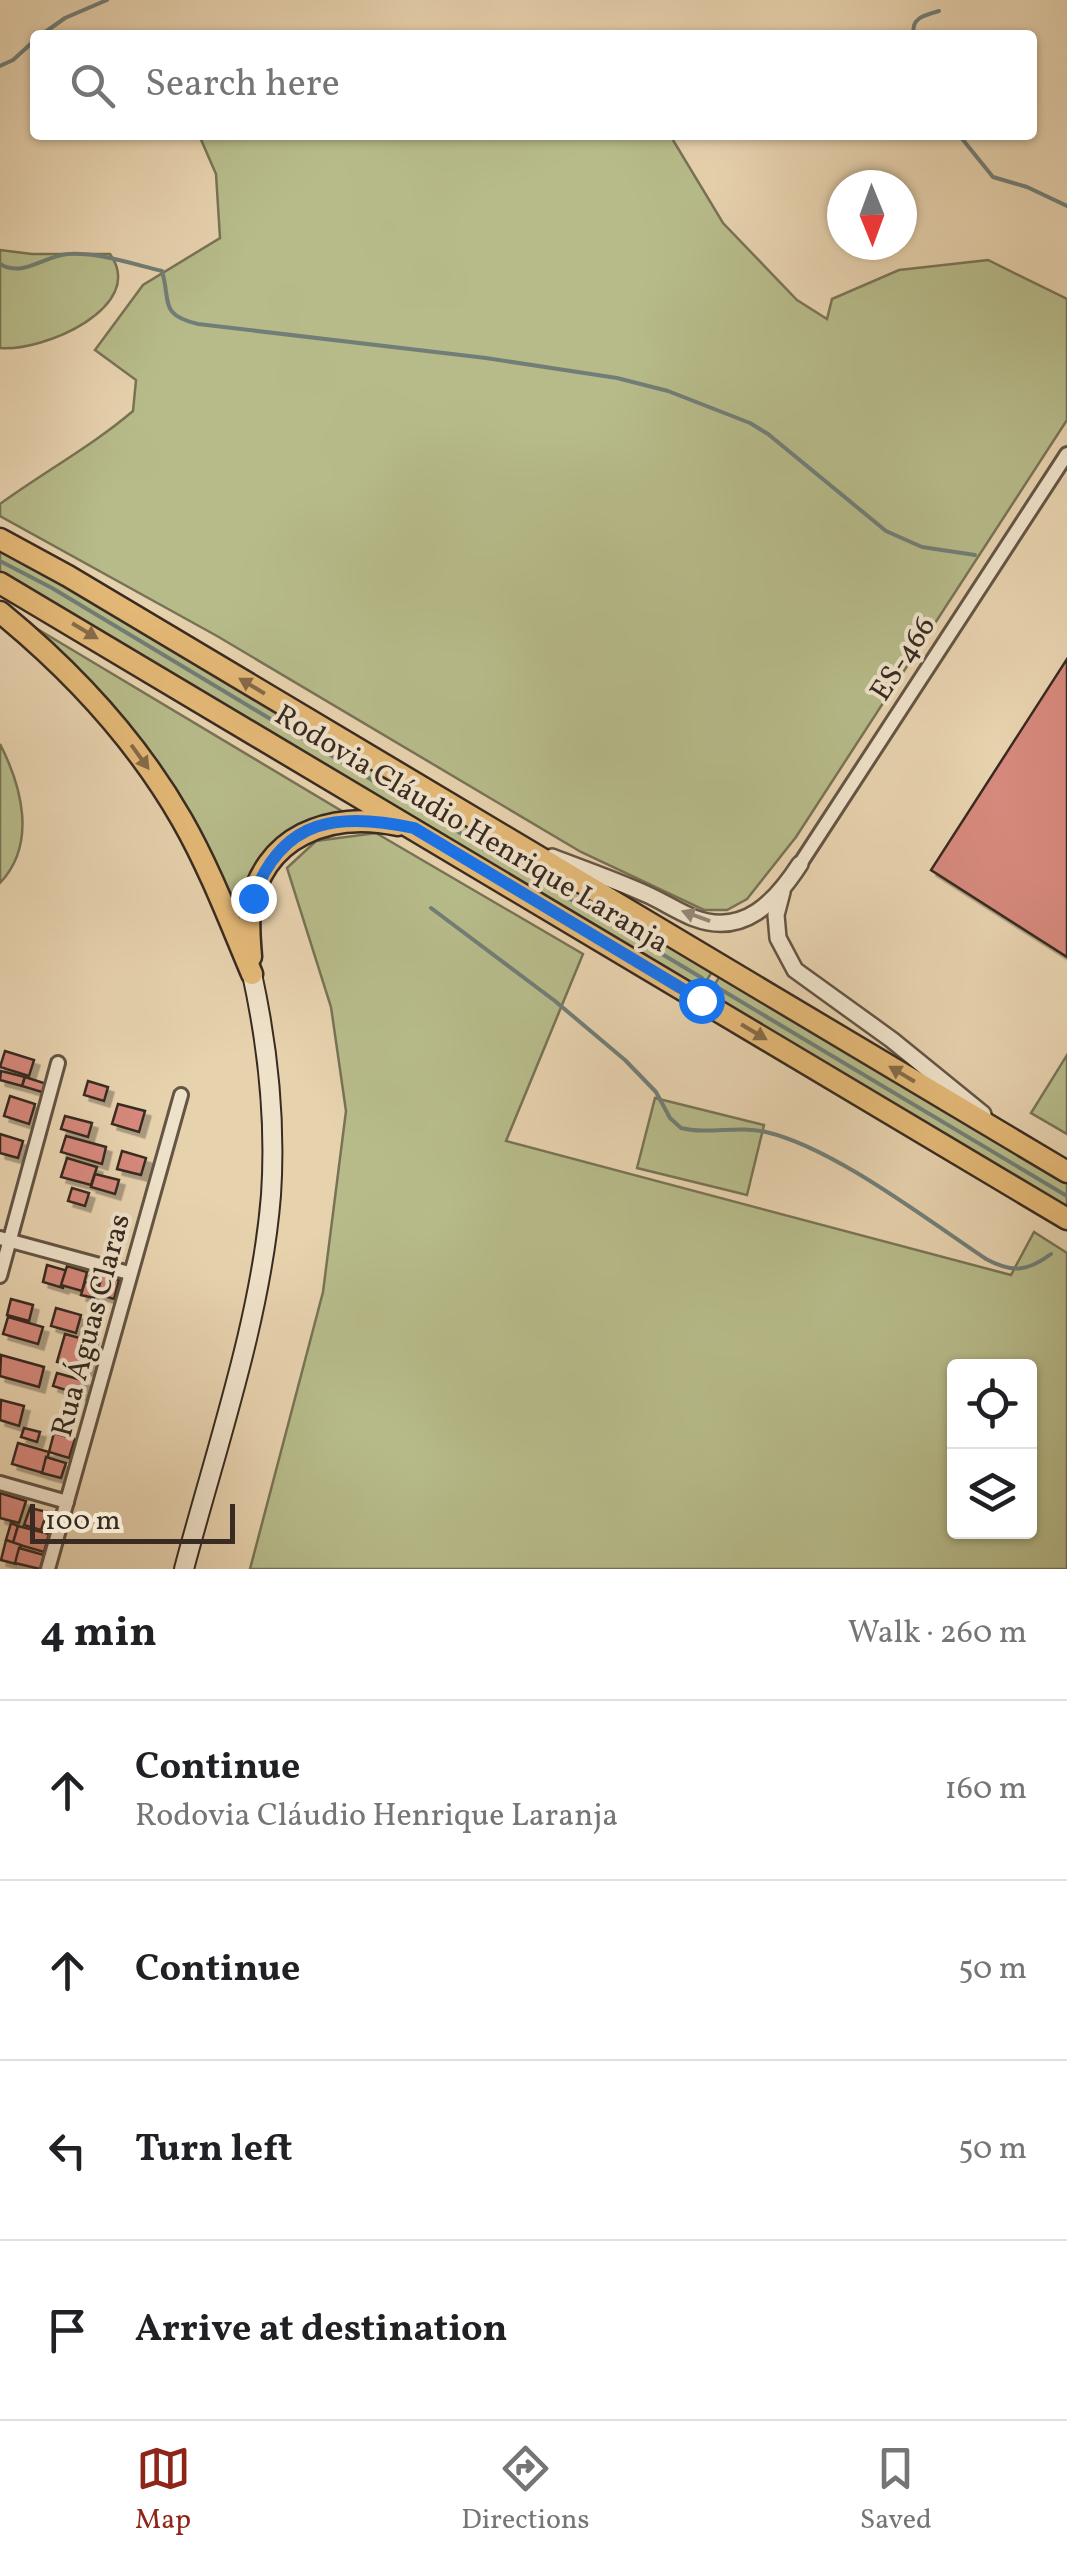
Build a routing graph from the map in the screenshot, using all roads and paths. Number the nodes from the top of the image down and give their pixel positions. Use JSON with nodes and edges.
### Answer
{"nodes":[{"id":1,"x":1067,"y":454,"type":"edge"},
{"id":2,"x":0,"y":539,"type":"edge"},
{"id":3,"x":0,"y":583,"type":"edge"},
{"id":4,"x":0,"y":612,"type":"edge"},
{"id":5,"x":414,"y":828,"type":"junction"},
{"id":6,"x":516,"y":843,"type":"junction"},
{"id":7,"x":800,"y":864,"type":"joint"},
{"id":8,"x":782,"y":892,"type":"junction"},
{"id":9,"x":252,"y":974,"type":"junction"},
{"id":10,"x":58,"y":1063,"type":"dead end"},
{"id":11,"x":181,"y":1095,"type":"dead end"},
{"id":12,"x":1016,"y":1142,"type":"junction"},
{"id":13,"x":1067,"y":1172,"type":"edge"},
{"id":14,"x":1067,"y":1219,"type":"edge"},
{"id":15,"x":5,"y":1240,"type":"edge"},
{"id":16,"x":129,"y":1273,"type":"junction"},
{"id":17,"x":0,"y":1276,"type":"edge"},
{"id":18,"x":0,"y":1483,"type":"edge"},
{"id":19,"x":67,"y":1502,"type":"junction"},
{"id":20,"x":48,"y":1569,"type":"edge"},
{"id":21,"x":184,"y":1569,"type":"edge"}],
"edges":[{"from":1,"to":7,"type":"street","name":"ES-466"},
{"from":6,"to":2,"type":"main road","name":"Rodovia Cláudio Henrique Laranja","one_way":true},
{"from":3,"to":5,"type":"main road","name":"Rodovia Cláudio Henrique Laranja","one_way":true},
{"from":4,"to":9,"type":"main road","one_way":true},
{"from":5,"to":9,"type":"main road"},
{"from":5,"to":14,"type":"main road","name":"Rodovia Cláudio Henrique Laranja","one_way":true},
{"from":8,"to":6,"type":"street","name":"ES-466","one_way":true},
{"from":12,"to":6,"type":"main road","name":"Rodovia Cláudio Henrique Laranja","one_way":true},
{"from":7,"to":8,"type":"street","name":"ES-466"},
{"from":8,"to":12,"type":"street"},
{"from":9,"to":21,"type":"main road"},
{"from":10,"to":15,"type":"street"},
{"from":11,"to":16,"type":"street","name":"Rua Águas Claras"},
{"from":12,"to":13,"type":"main road","name":"Rodovia Cláudio Henrique Laranja"},
{"from":15,"to":16,"type":"street"},
{"from":15,"to":17,"type":"street"},
{"from":16,"to":19,"type":"street","name":"Rua Águas Claras"},
{"from":18,"to":19,"type":"street"},
{"from":19,"to":20,"type":"street","name":"Rua Águas Claras"}]}
